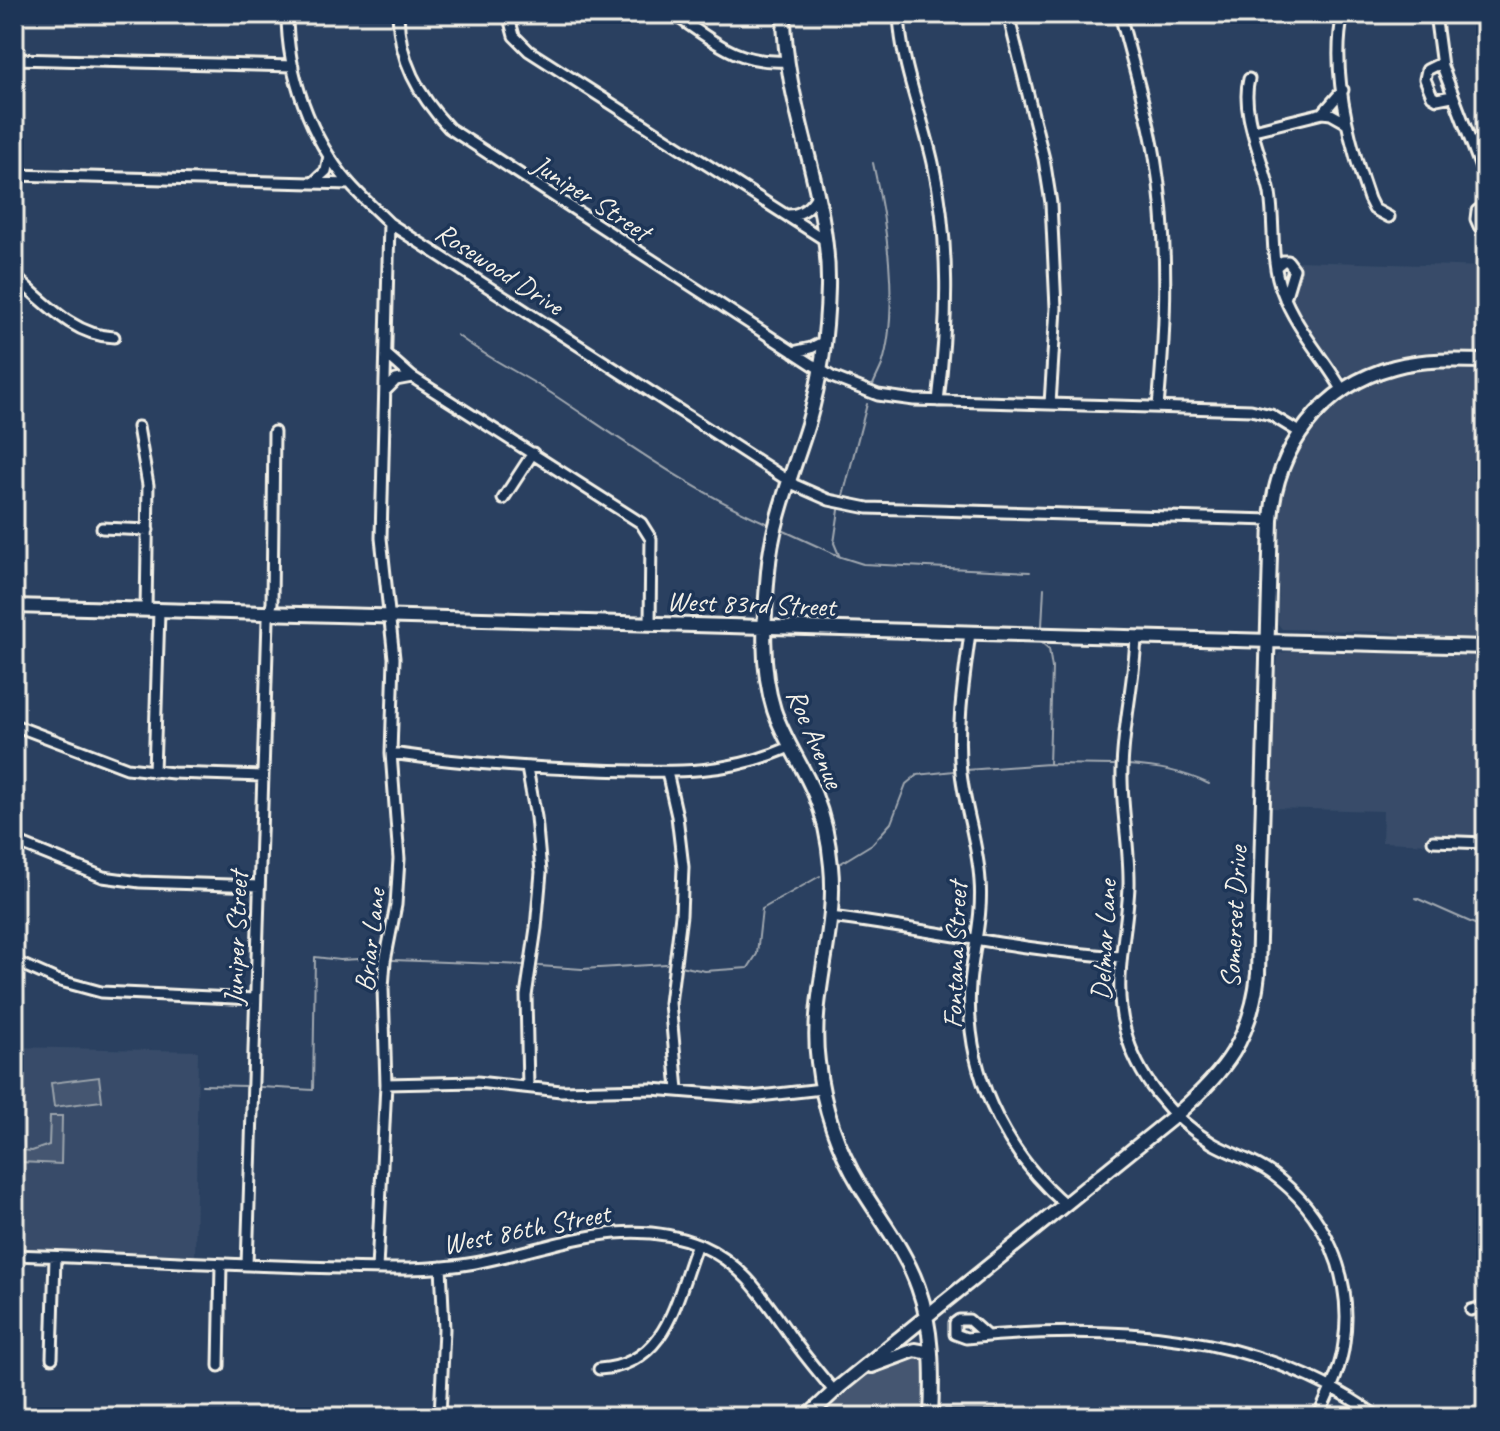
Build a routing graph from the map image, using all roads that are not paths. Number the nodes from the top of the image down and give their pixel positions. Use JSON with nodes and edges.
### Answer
{"nodes":[{"id":1,"x":287,"y":14,"type":"edge"},
{"id":2,"x":398,"y":14,"type":"edge"},
{"id":3,"x":508,"y":14,"type":"edge"},
{"id":4,"x":673,"y":14,"type":"edge"},
{"id":5,"x":784,"y":14,"type":"edge"},
{"id":6,"x":899,"y":14,"type":"edge"},
{"id":7,"x":1008,"y":14,"type":"edge"},
{"id":8,"x":1120,"y":14,"type":"edge"},
{"id":9,"x":1343,"y":14,"type":"edge"},
{"id":10,"x":1435,"y":14,"type":"edge"},
{"id":11,"x":14,"y":59,"type":"edge"},
{"id":12,"x":786,"y":61,"type":"junction"},
{"id":13,"x":1441,"y":63,"type":"junction"},
{"id":14,"x":293,"y":66,"type":"junction"},
{"id":15,"x":1249,"y":79,"type":"dead end"},
{"id":16,"x":1343,"y":90,"type":"junction"},
{"id":17,"x":1452,"y":96,"type":"junction"},
{"id":18,"x":1323,"y":113,"type":"junction"},
{"id":19,"x":1347,"y":123,"type":"junction"},
{"id":20,"x":1254,"y":130,"type":"junction"},
{"id":21,"x":329,"y":156,"type":"junction"},
{"id":22,"x":14,"y":175,"type":"edge"},
{"id":23,"x":1486,"y":181,"type":"edge"},
{"id":24,"x":311,"y":183,"type":"junction"},
{"id":25,"x":350,"y":184,"type":"junction"},
{"id":26,"x":818,"y":194,"type":"junction"},
{"id":27,"x":1486,"y":205,"type":"edge"},
{"id":28,"x":783,"y":214,"type":"junction"},
{"id":29,"x":1389,"y":217,"type":"dead end"},
{"id":30,"x":389,"y":223,"type":"junction"},
{"id":31,"x":1486,"y":227,"type":"edge"},
{"id":32,"x":825,"y":240,"type":"junction"},
{"id":33,"x":416,"y":241,"type":"junction"},
{"id":34,"x":390,"y":252,"type":"junction"},
{"id":35,"x":1277,"y":266,"type":"junction"},
{"id":36,"x":14,"y":276,"type":"edge"},
{"id":37,"x":1285,"y":299,"type":"junction"},
{"id":38,"x":114,"y":337,"type":"dead end"},
{"id":39,"x":825,"y":341,"type":"junction"},
{"id":40,"x":793,"y":352,"type":"junction"},
{"id":41,"x":386,"y":354,"type":"junction"},
{"id":42,"x":1486,"y":361,"type":"edge"},
{"id":43,"x":821,"y":371,"type":"junction"},
{"id":44,"x":412,"y":377,"type":"junction"},
{"id":45,"x":1343,"y":391,"type":"junction"},
{"id":46,"x":385,"y":392,"type":"junction"},
{"id":47,"x":938,"y":401,"type":"junction"},
{"id":48,"x":1050,"y":404,"type":"junction"},
{"id":49,"x":1158,"y":407,"type":"junction"},
{"id":50,"x":138,"y":427,"type":"dead end"},
{"id":51,"x":274,"y":432,"type":"dead end"},
{"id":52,"x":1299,"y":432,"type":"junction"},
{"id":53,"x":533,"y":453,"type":"junction"},
{"id":54,"x":788,"y":480,"type":"junction"},
{"id":55,"x":503,"y":499,"type":"dead end"},
{"id":56,"x":1271,"y":520,"type":"junction"},
{"id":57,"x":102,"y":528,"type":"dead end"},
{"id":58,"x":148,"y":530,"type":"junction"},
{"id":59,"x":14,"y":606,"type":"edge"},
{"id":60,"x":152,"y":611,"type":"junction"},
{"id":61,"x":270,"y":613,"type":"junction"},
{"id":62,"x":389,"y":617,"type":"junction"},
{"id":63,"x":650,"y":624,"type":"junction"},
{"id":64,"x":765,"y":628,"type":"junction"},
{"id":65,"x":970,"y":633,"type":"junction"},
{"id":66,"x":1136,"y":638,"type":"junction"},
{"id":67,"x":1267,"y":640,"type":"junction"},
{"id":68,"x":1486,"y":647,"type":"edge"},
{"id":69,"x":14,"y":725,"type":"edge"},
{"id":70,"x":790,"y":747,"type":"junction"},
{"id":71,"x":391,"y":753,"type":"junction"},
{"id":72,"x":527,"y":768,"type":"junction"},
{"id":73,"x":154,"y":772,"type":"junction"},
{"id":74,"x":667,"y":772,"type":"junction"},
{"id":75,"x":263,"y":776,"type":"junction"},
{"id":76,"x":14,"y":841,"type":"edge"},
{"id":77,"x":1433,"y":841,"type":"dead end"},
{"id":78,"x":1486,"y":843,"type":"edge"},
{"id":79,"x":259,"y":886,"type":"junction"},
{"id":80,"x":830,"y":917,"type":"junction"},
{"id":81,"x":976,"y":940,"type":"junction"},
{"id":82,"x":1121,"y":957,"type":"junction"},
{"id":83,"x":14,"y":961,"type":"edge"},
{"id":84,"x":255,"y":999,"type":"junction"},
{"id":85,"x":386,"y":1084,"type":"junction"},
{"id":86,"x":528,"y":1087,"type":"junction"},
{"id":87,"x":822,"y":1089,"type":"junction"},
{"id":88,"x":678,"y":1090,"type":"junction"},
{"id":89,"x":1177,"y":1114,"type":"junction"},
{"id":90,"x":1066,"y":1205,"type":"junction"},
{"id":91,"x":697,"y":1244,"type":"junction"},
{"id":92,"x":14,"y":1255,"type":"edge"},
{"id":93,"x":55,"y":1257,"type":"junction"},
{"id":94,"x":221,"y":1264,"type":"junction"},
{"id":95,"x":247,"y":1265,"type":"junction"},
{"id":96,"x":441,"y":1267,"type":"junction"},
{"id":97,"x":377,"y":1269,"type":"junction"},
{"id":98,"x":1486,"y":1306,"type":"edge"},
{"id":99,"x":1471,"y":1310,"type":"dead end"},
{"id":100,"x":926,"y":1318,"type":"junction"},
{"id":101,"x":987,"y":1336,"type":"dead end"},
{"id":102,"x":931,"y":1353,"type":"junction"},
{"id":103,"x":52,"y":1358,"type":"dead end"},
{"id":104,"x":219,"y":1366,"type":"dead end"},
{"id":105,"x":599,"y":1369,"type":"dead end"},
{"id":106,"x":858,"y":1372,"type":"junction"},
{"id":107,"x":1331,"y":1388,"type":"junction"},
{"id":108,"x":834,"y":1391,"type":"junction"},
{"id":109,"x":440,"y":1417,"type":"edge"},
{"id":110,"x":807,"y":1417,"type":"edge"},
{"id":111,"x":931,"y":1417,"type":"edge"},
{"id":112,"x":1318,"y":1417,"type":"edge"},
{"id":113,"x":1378,"y":1417,"type":"edge"}],
"edges":[{"from":1,"to":14,"type":"street","name":"Rosewood Drive"},
{"from":2,"to":40,"type":"street","name":"Juniper Street"},
{"from":3,"to":28,"type":"street"},
{"from":4,"to":12,"type":"street"},
{"from":5,"to":12,"type":"street","name":"Roe Avenue"},
{"from":6,"to":47,"type":"street"},
{"from":7,"to":48,"type":"street"},
{"from":8,"to":49,"type":"street"},
{"from":9,"to":16,"type":"street"},
{"from":10,"to":13,"type":"street"},
{"from":11,"to":14,"type":"street"},
{"from":12,"to":26,"type":"street","name":"Roe Avenue"},
{"from":13,"to":17,"type":"street"},
{"from":13,"to":17,"type":"street"},
{"from":14,"to":21,"type":"street","name":"Rosewood Drive"},
{"from":15,"to":20,"type":"street"},
{"from":16,"to":18,"type":"street"},
{"from":16,"to":19,"type":"street"},
{"from":17,"to":23,"type":"street"},
{"from":18,"to":19,"type":"street"},
{"from":18,"to":20,"type":"street"},
{"from":19,"to":29,"type":"street"},
{"from":20,"to":35,"type":"street"},
{"from":21,"to":24,"type":"street"},
{"from":21,"to":25,"type":"street","name":"Rosewood Drive"},
{"from":22,"to":24,"type":"street"},
{"from":24,"to":25,"type":"street"},
{"from":25,"to":30,"type":"street","name":"Rosewood Drive"},
{"from":26,"to":28,"type":"street"},
{"from":26,"to":32,"type":"street","name":"Roe Avenue"},
{"from":27,"to":31,"type":"street"},
{"from":28,"to":32,"type":"street"},
{"from":30,"to":33,"type":"street","name":"Rosewood Drive"},
{"from":30,"to":34,"type":"street","name":"Briar Lane"},
{"from":32,"to":39,"type":"street","name":"Roe Avenue"},
{"from":33,"to":34,"type":"street"},
{"from":33,"to":54,"type":"street","name":"Rosewood Drive"},
{"from":34,"to":41,"type":"street","name":"Briar Lane"},
{"from":35,"to":37,"type":"street"},
{"from":35,"to":37,"type":"street"},
{"from":36,"to":38,"type":"street"},
{"from":37,"to":45,"type":"street"},
{"from":39,"to":40,"type":"street"},
{"from":39,"to":43,"type":"street","name":"Roe Avenue"},
{"from":40,"to":43,"type":"street","name":"Juniper Street"},
{"from":41,"to":44,"type":"street"},
{"from":41,"to":46,"type":"street","name":"Briar Lane"},
{"from":42,"to":45,"type":"street","name":"Somerset Drive"},
{"from":43,"to":47,"type":"street","name":"Juniper Street"},
{"from":43,"to":54,"type":"street","name":"Roe Avenue"},
{"from":44,"to":46,"type":"street"},
{"from":44,"to":53,"type":"street"},
{"from":45,"to":52,"type":"street","name":"Somerset Drive"},
{"from":46,"to":62,"type":"street","name":"Briar Lane"},
{"from":47,"to":48,"type":"street","name":"Juniper Street"},
{"from":48,"to":49,"type":"street","name":"Juniper Street"},
{"from":49,"to":52,"type":"street","name":"Juniper Street"},
{"from":50,"to":58,"type":"street"},
{"from":51,"to":61,"type":"street","name":"Juniper Street"},
{"from":52,"to":56,"type":"street","name":"Somerset Drive"},
{"from":53,"to":55,"type":"street"},
{"from":53,"to":63,"type":"street"},
{"from":54,"to":56,"type":"street","name":"Rosewood Drive"},
{"from":54,"to":64,"type":"street","name":"Roe Avenue"},
{"from":56,"to":67,"type":"street","name":"Somerset Drive"},
{"from":57,"to":58,"type":"street"},
{"from":58,"to":60,"type":"street"},
{"from":59,"to":60,"type":"street","name":"West 83rd Street"},
{"from":60,"to":61,"type":"street","name":"West 83rd Street"},
{"from":60,"to":73,"type":"street"},
{"from":61,"to":62,"type":"street","name":"West 83rd Street"},
{"from":61,"to":75,"type":"street","name":"Juniper Street"},
{"from":62,"to":63,"type":"street","name":"West 83rd Street"},
{"from":62,"to":71,"type":"street","name":"Briar Lane"},
{"from":63,"to":64,"type":"street","name":"West 83rd Street"},
{"from":64,"to":65,"type":"street","name":"West 83rd Street"},
{"from":64,"to":70,"type":"street","name":"Roe Avenue"},
{"from":65,"to":66,"type":"street","name":"West 83rd Street"},
{"from":65,"to":81,"type":"street","name":"Fontana Street"},
{"from":66,"to":67,"type":"street","name":"West 83rd Street"},
{"from":66,"to":82,"type":"street","name":"Delmar Lane"},
{"from":67,"to":68,"type":"street","name":"West 83rd Street"},
{"from":67,"to":89,"type":"street","name":"Somerset Drive"},
{"from":69,"to":73,"type":"street"},
{"from":70,"to":74,"type":"street"},
{"from":70,"to":80,"type":"street","name":"Roe Avenue"},
{"from":71,"to":72,"type":"street"},
{"from":71,"to":85,"type":"street","name":"Briar Lane"},
{"from":72,"to":74,"type":"street"},
{"from":72,"to":86,"type":"street"},
{"from":73,"to":75,"type":"street"},
{"from":74,"to":88,"type":"street"},
{"from":75,"to":79,"type":"street","name":"Juniper Street"},
{"from":76,"to":79,"type":"street"},
{"from":77,"to":78,"type":"street"},
{"from":79,"to":84,"type":"street","name":"Juniper Street"},
{"from":80,"to":81,"type":"street"},
{"from":80,"to":87,"type":"street","name":"Roe Avenue"},
{"from":81,"to":82,"type":"street"},
{"from":81,"to":90,"type":"street","name":"Fontana Street"},
{"from":82,"to":89,"type":"street","name":"Delmar Lane"},
{"from":83,"to":84,"type":"street"},
{"from":84,"to":95,"type":"street","name":"Juniper Street"},
{"from":85,"to":86,"type":"street"},
{"from":85,"to":97,"type":"street","name":"Briar Lane"},
{"from":86,"to":88,"type":"street"},
{"from":87,"to":88,"type":"street"},
{"from":87,"to":100,"type":"street","name":"Roe Avenue"},
{"from":89,"to":90,"type":"street","name":"Somerset Drive"},
{"from":89,"to":107,"type":"street","name":"Delmar Lane"},
{"from":90,"to":100,"type":"street","name":"Somerset Drive"},
{"from":91,"to":96,"type":"street","name":"West 86th Street"},
{"from":91,"to":105,"type":"street"},
{"from":91,"to":108,"type":"street","name":"West 86th Street"},
{"from":92,"to":93,"type":"street","name":"West 86th Street"},
{"from":93,"to":94,"type":"street","name":"West 86th Street"},
{"from":93,"to":103,"type":"street"},
{"from":94,"to":95,"type":"street","name":"West 86th Street"},
{"from":94,"to":104,"type":"street"},
{"from":95,"to":97,"type":"street","name":"West 86th Street"},
{"from":96,"to":97,"type":"street","name":"West 86th Street"},
{"from":96,"to":109,"type":"street"},
{"from":98,"to":99,"type":"street"},
{"from":100,"to":102,"type":"street","name":"Roe Avenue"},
{"from":100,"to":106,"type":"street","name":"Somerset Drive"},
{"from":101,"to":107,"type":"street"},
{"from":102,"to":106,"type":"street"},
{"from":102,"to":111,"type":"street","name":"Roe Avenue"},
{"from":106,"to":108,"type":"street","name":"Somerset Drive"},
{"from":107,"to":112,"type":"street","name":"Delmar Lane"},
{"from":107,"to":113,"type":"street"},
{"from":108,"to":110,"type":"street","name":"Somerset Drive"}]}
